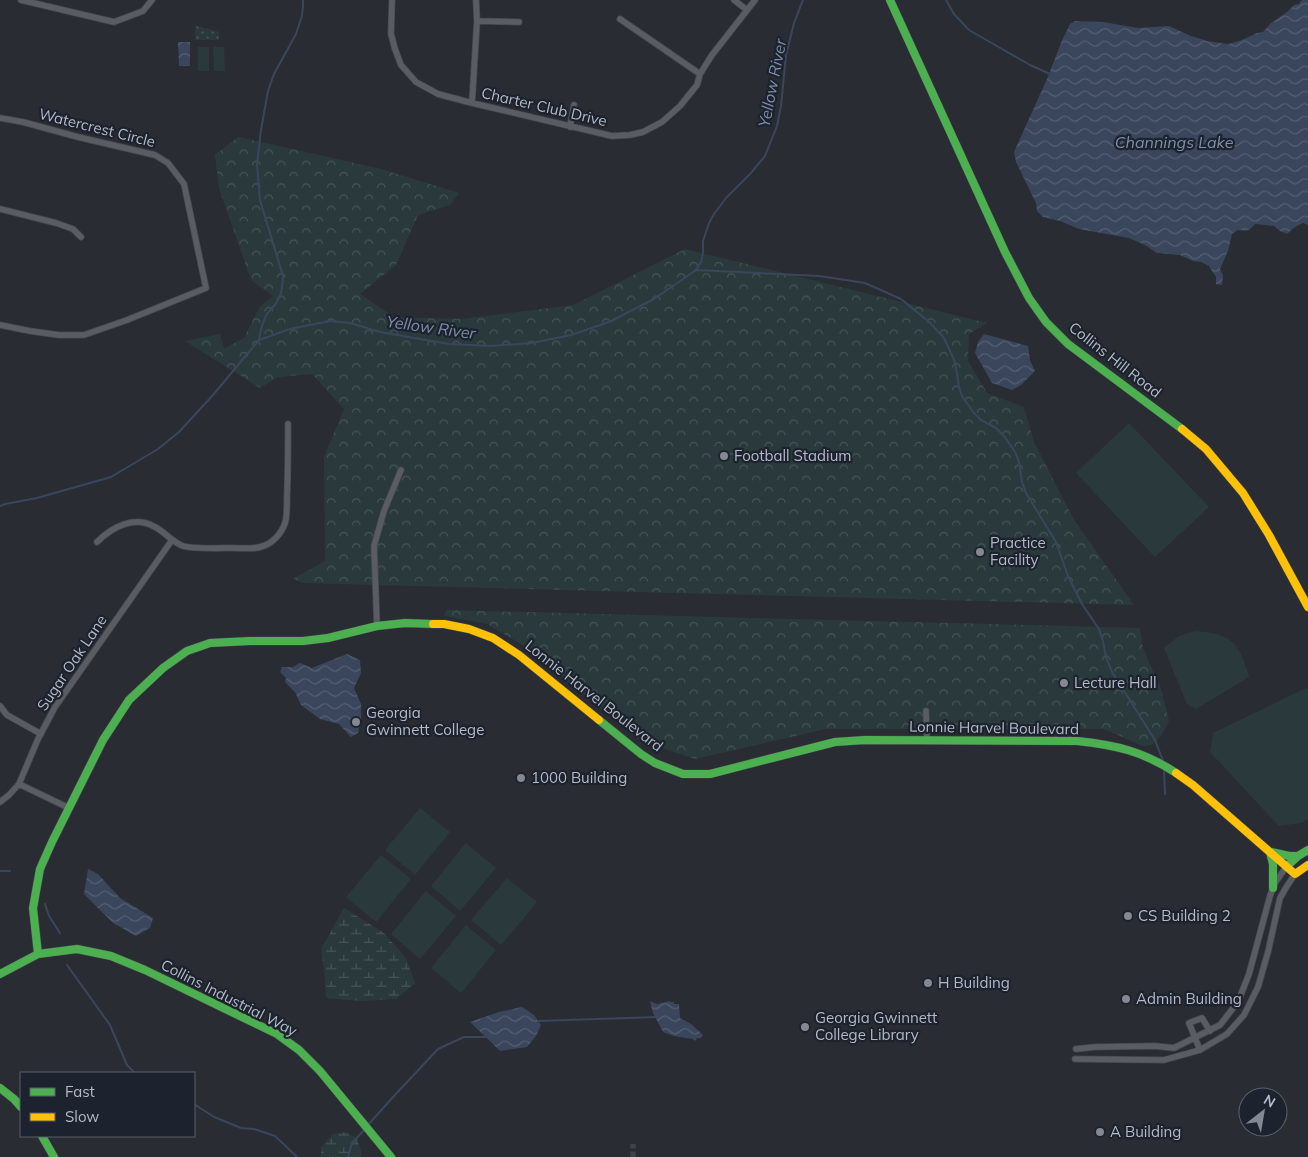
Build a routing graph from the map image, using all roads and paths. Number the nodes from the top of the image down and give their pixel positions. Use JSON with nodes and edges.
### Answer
{"nodes":[{"id":1,"x":21,"y":0,"type":"edge"},
{"id":2,"x":152,"y":0,"type":"edge"},
{"id":3,"x":392,"y":0,"type":"edge"},
{"id":4,"x":476,"y":0,"type":"edge"},
{"id":5,"x":734,"y":0,"type":"edge"},
{"id":6,"x":755,"y":0,"type":"edge"},
{"id":7,"x":890,"y":0,"type":"edge"},
{"id":8,"x":747,"y":10,"type":"junction"},
{"id":9,"x":620,"y":19,"type":"dead end"},
{"id":10,"x":477,"y":21,"type":"junction"},
{"id":11,"x":519,"y":22,"type":"dead end"},
{"id":12,"x":700,"y":74,"type":"junction"},
{"id":13,"x":472,"y":103,"type":"junction"},
{"id":14,"x":574,"y":105,"type":"dead end"},
{"id":15,"x":0,"y":118,"type":"edge"},
{"id":16,"x":570,"y":127,"type":"junction"},
{"id":17,"x":0,"y":209,"type":"edge"},
{"id":18,"x":81,"y":237,"type":"dead end"},
{"id":19,"x":0,"y":325,"type":"edge"},
{"id":20,"x":288,"y":424,"type":"dead end"},
{"id":21,"x":401,"y":470,"type":"dead end"},
{"id":22,"x":172,"y":540,"type":"junction"},
{"id":23,"x":97,"y":542,"type":"dead end"},
{"id":24,"x":1308,"y":607,"type":"edge"},
{"id":25,"x":377,"y":626,"type":"junction"},
{"id":26,"x":0,"y":706,"type":"edge"},
{"id":27,"x":926,"y":711,"type":"dead end"},
{"id":28,"x":41,"y":734,"type":"junction"},
{"id":29,"x":927,"y":741,"type":"junction"},
{"id":30,"x":19,"y":784,"type":"junction"},
{"id":31,"x":0,"y":802,"type":"edge"},
{"id":32,"x":69,"y":808,"type":"junction"},
{"id":33,"x":1308,"y":850,"type":"edge"},
{"id":34,"x":1270,"y":852,"type":"junction"},
{"id":35,"x":1298,"y":856,"type":"junction"},
{"id":36,"x":1308,"y":865,"type":"edge"},
{"id":37,"x":1286,"y":867,"type":"junction"},
{"id":38,"x":1295,"y":874,"type":"junction"},
{"id":39,"x":1273,"y":888,"type":"junction"},
{"id":40,"x":38,"y":954,"type":"junction"},
{"id":41,"x":0,"y":974,"type":"edge"},
{"id":42,"x":1210,"y":1031,"type":"junction"},
{"id":43,"x":1195,"y":1038,"type":"junction"},
{"id":44,"x":1076,"y":1050,"type":"dead end"},
{"id":45,"x":1200,"y":1050,"type":"junction"},
{"id":46,"x":1075,"y":1059,"type":"dead end"},
{"id":47,"x":0,"y":1088,"type":"edge"},
{"id":48,"x":20,"y":1106,"type":"edge"},
{"id":49,"x":43,"y":1137,"type":"edge"},
{"id":50,"x":54,"y":1157,"type":"edge"},
{"id":51,"x":391,"y":1157,"type":"edge"}],
"edges":[{"from":1,"to":2,"type":"street"},
{"from":3,"to":13,"type":"street","name":"Charter Club Drive"},
{"from":4,"to":10,"type":"street"},
{"from":5,"to":8,"type":"street"},
{"from":6,"to":8,"type":"street","name":"Charter Club Drive"},
{"from":7,"to":24,"type":"street","name":"Collins Hill Road"},
{"from":8,"to":12,"type":"street","name":"Charter Club Drive"},
{"from":9,"to":12,"type":"street"},
{"from":10,"to":11,"type":"street"},
{"from":10,"to":13,"type":"street"},
{"from":12,"to":16,"type":"street","name":"Charter Club Drive"},
{"from":13,"to":16,"type":"street","name":"Charter Club Drive"},
{"from":14,"to":16,"type":"street"},
{"from":15,"to":19,"type":"street","name":"Watercrest Circle"},
{"from":17,"to":18,"type":"street"},
{"from":20,"to":22,"type":"street"},
{"from":21,"to":25,"type":"street"},
{"from":22,"to":23,"type":"street"},
{"from":22,"to":28,"type":"street","name":"Sugar Oak Lane"},
{"from":25,"to":29,"type":"street","name":"Lonnie Harvel Boulevard"},
{"from":25,"to":32,"type":"street","name":"Lonnie Harvel Boulevard"},
{"from":26,"to":28,"type":"street"},
{"from":27,"to":29,"type":"street"},
{"from":28,"to":30,"type":"street","name":"Sugar Oak Lane"},
{"from":29,"to":34,"type":"street","name":"Lonnie Harvel Boulevard"},
{"from":30,"to":31,"type":"street","name":"Sugar Oak Lane"},
{"from":30,"to":32,"type":"street"},
{"from":32,"to":40,"type":"street","name":"Lonnie Harvel Boulevard"},
{"from":33,"to":35,"type":"street"},
{"from":34,"to":35,"type":"street"},
{"from":34,"to":37,"type":"street","name":"Lonnie Harvel Boulevard"},
{"from":34,"to":39,"type":"street"},
{"from":35,"to":37,"type":"street"},
{"from":36,"to":38,"type":"street"},
{"from":37,"to":38,"type":"street","name":"Lonnie Harvel Boulevard"},
{"from":37,"to":39,"type":"street"},
{"from":38,"to":45,"type":"street"},
{"from":39,"to":42,"type":"street"},
{"from":40,"to":41,"type":"street"},
{"from":40,"to":51,"type":"street","name":"Collins Industrial Way"},
{"from":42,"to":43,"type":"street"},
{"from":42,"to":43,"type":"street"},
{"from":43,"to":44,"type":"street"},
{"from":43,"to":45,"type":"street"},
{"from":45,"to":46,"type":"street"},
{"from":47,"to":48,"type":"street"},
{"from":49,"to":50,"type":"street"}]}
